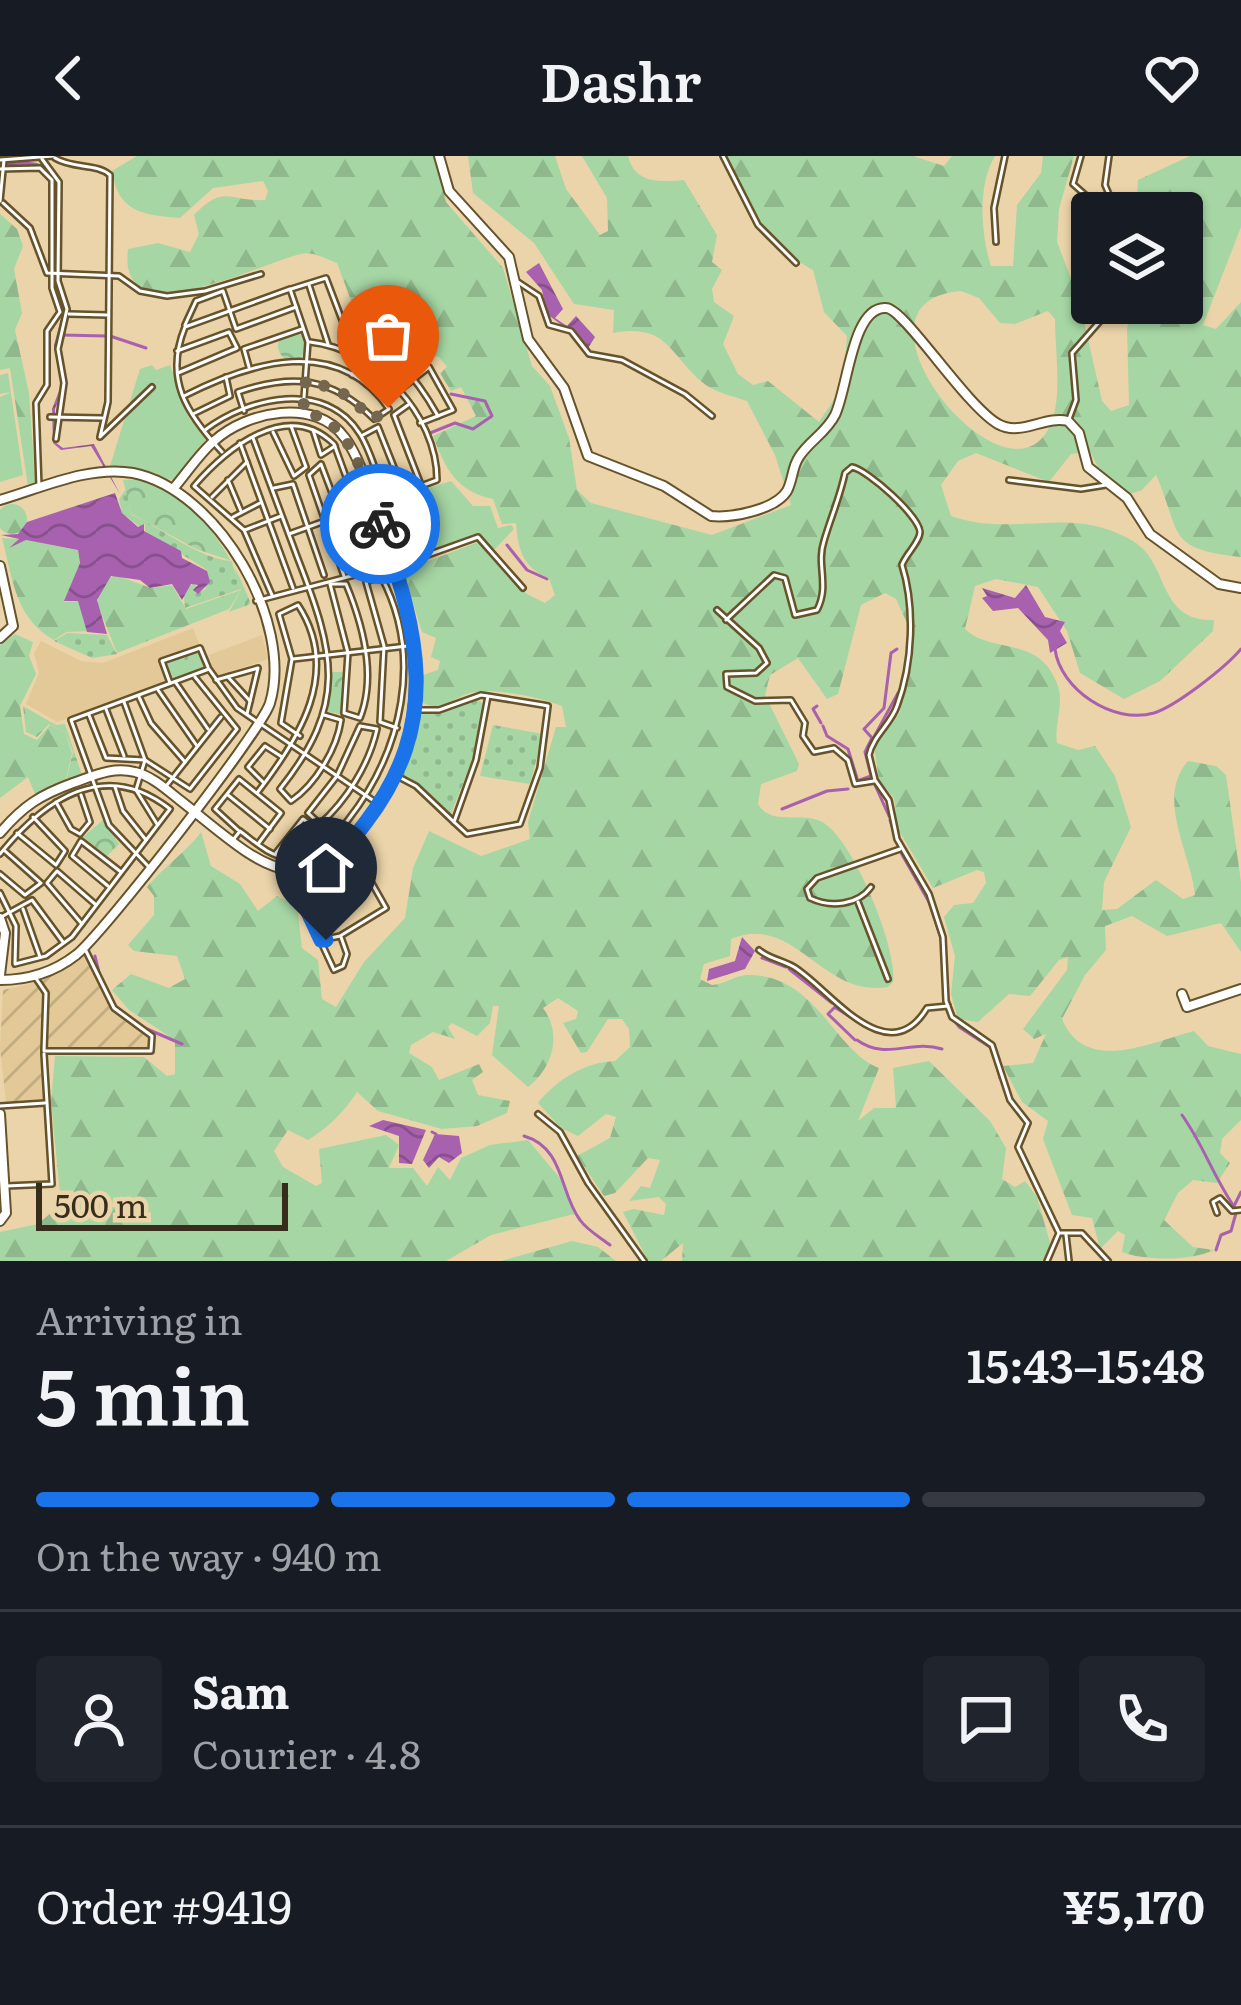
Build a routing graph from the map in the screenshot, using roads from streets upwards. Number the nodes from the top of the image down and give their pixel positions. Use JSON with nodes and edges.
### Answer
{"nodes":[{"id":1,"x":439,"y":156,"type":"edge"},
{"id":2,"x":723,"y":156,"type":"edge"},
{"id":3,"x":1005,"y":156,"type":"edge"},
{"id":4,"x":1081,"y":156,"type":"edge"},
{"id":5,"x":1109,"y":156,"type":"edge"},
{"id":6,"x":54,"y":157,"type":"edge"},
{"id":7,"x":42,"y":159,"type":"junction"},
{"id":8,"x":2,"y":160,"type":"edge"},
{"id":9,"x":2,"y":169,"type":"edge"},
{"id":10,"x":1082,"y":192,"type":"edge"},
{"id":11,"x":1108,"y":192,"type":"edge"},
{"id":12,"x":2,"y":202,"type":"edge"},
{"id":13,"x":996,"y":242,"type":"dead end"},
{"id":14,"x":796,"y":263,"type":"dead end"},
{"id":15,"x":55,"y":274,"type":"junction"},
{"id":16,"x":109,"y":274,"type":"junction"},
{"id":17,"x":261,"y":274,"type":"dead end"},
{"id":18,"x":518,"y":281,"type":"junction"},
{"id":19,"x":309,"y":283,"type":"junction"},
{"id":20,"x":290,"y":289,"type":"junction"},
{"id":21,"x":296,"y":307,"type":"junction"},
{"id":22,"x":230,"y":311,"type":"junction"},
{"id":23,"x":67,"y":314,"type":"junction"},
{"id":24,"x":109,"y":315,"type":"junction"},
{"id":25,"x":1098,"y":324,"type":"edge"},
{"id":26,"x":185,"y":326,"type":"junction"},
{"id":27,"x":304,"y":329,"type":"junction"},
{"id":28,"x":371,"y":340,"type":"junction"},
{"id":29,"x":308,"y":342,"type":"junction"},
{"id":30,"x":328,"y":345,"type":"junction"},
{"id":31,"x":175,"y":352,"type":"junction"},
{"id":32,"x":362,"y":359,"type":"junction"},
{"id":33,"x":308,"y":360,"type":"junction"},
{"id":34,"x":250,"y":368,"type":"junction"},
{"id":35,"x":176,"y":374,"type":"junction"},
{"id":36,"x":352,"y":375,"type":"junction"},
{"id":37,"x":226,"y":376,"type":"junction"},
{"id":38,"x":415,"y":378,"type":"junction"},
{"id":39,"x":306,"y":380,"type":"junction"},
{"id":40,"x":152,"y":387,"type":"dead end"},
{"id":41,"x":400,"y":390,"type":"junction"},
{"id":42,"x":184,"y":396,"type":"junction"},
{"id":43,"x":304,"y":398,"type":"junction"},
{"id":44,"x":409,"y":404,"type":"junction"},
{"id":45,"x":243,"y":411,"type":"junction"},
{"id":46,"x":303,"y":414,"type":"junction"},
{"id":47,"x":191,"y":416,"type":"junction"},
{"id":48,"x":438,"y":416,"type":"junction"},
{"id":49,"x":712,"y":416,"type":"dead end"},
{"id":50,"x":53,"y":417,"type":"junction"},
{"id":51,"x":102,"y":418,"type":"junction"},
{"id":52,"x":1069,"y":421,"type":"junction"},
{"id":53,"x":420,"y":424,"type":"junction"},
{"id":54,"x":291,"y":425,"type":"junction"},
{"id":55,"x":302,"y":426,"type":"junction"},
{"id":56,"x":313,"y":429,"type":"junction"},
{"id":57,"x":273,"y":430,"type":"junction"},
{"id":58,"x":202,"y":432,"type":"junction"},
{"id":59,"x":361,"y":436,"type":"junction"},
{"id":60,"x":252,"y":438,"type":"junction"},
{"id":61,"x":56,"y":439,"type":"dead end"},
{"id":62,"x":212,"y":442,"type":"junction"},
{"id":63,"x":239,"y":442,"type":"junction"},
{"id":64,"x":335,"y":446,"type":"junction"},
{"id":65,"x":222,"y":452,"type":"junction"},
{"id":66,"x":247,"y":462,"type":"junction"},
{"id":67,"x":226,"y":478,"type":"junction"},
{"id":68,"x":1009,"y":480,"type":"dead end"},
{"id":69,"x":1108,"y":484,"type":"junction"},
{"id":70,"x":422,"y":485,"type":"junction"},
{"id":71,"x":194,"y":486,"type":"junction"},
{"id":72,"x":40,"y":488,"type":"junction"},
{"id":73,"x":173,"y":489,"type":"junction"},
{"id":74,"x":272,"y":489,"type":"junction"},
{"id":75,"x":403,"y":492,"type":"junction"},
{"id":76,"x":188,"y":493,"type":"dead end"},
{"id":77,"x":211,"y":499,"type":"junction"},
{"id":78,"x":386,"y":499,"type":"junction"},
{"id":79,"x":0,"y":500,"type":"edge"},
{"id":80,"x":261,"y":502,"type":"junction"},
{"id":81,"x":372,"y":504,"type":"junction"},
{"id":82,"x":359,"y":509,"type":"junction"},
{"id":83,"x":241,"y":511,"type":"junction"},
{"id":84,"x":342,"y":515,"type":"junction"},
{"id":85,"x":282,"y":516,"type":"junction"},
{"id":86,"x":235,"y":519,"type":"junction"},
{"id":87,"x":268,"y":521,"type":"junction"},
{"id":88,"x":325,"y":521,"type":"junction"},
{"id":89,"x":308,"y":527,"type":"junction"},
{"id":90,"x":228,"y":529,"type":"dead end"},
{"id":91,"x":244,"y":530,"type":"junction"},
{"id":92,"x":289,"y":533,"type":"junction"},
{"id":93,"x":0,"y":566,"type":"edge"},
{"id":94,"x":395,"y":566,"type":"junction"},
{"id":95,"x":380,"y":570,"type":"junction"},
{"id":96,"x":363,"y":575,"type":"junction"},
{"id":97,"x":344,"y":576,"type":"junction"},
{"id":98,"x":325,"y":579,"type":"junction"},
{"id":99,"x":308,"y":583,"type":"junction"},
{"id":100,"x":293,"y":587,"type":"junction"},
{"id":101,"x":523,"y":588,"type":"dead end"},
{"id":102,"x":1241,"y":588,"type":"edge"},
{"id":103,"x":272,"y":595,"type":"junction"},
{"id":104,"x":4,"y":600,"type":"edge"},
{"id":105,"x":256,"y":601,"type":"junction"},
{"id":106,"x":717,"y":610,"type":"dead end"},
{"id":107,"x":279,"y":613,"type":"junction"},
{"id":108,"x":265,"y":614,"type":"dead end"},
{"id":109,"x":726,"y":620,"type":"junction"},
{"id":110,"x":0,"y":638,"type":"edge"},
{"id":111,"x":416,"y":645,"type":"junction"},
{"id":112,"x":402,"y":647,"type":"junction"},
{"id":113,"x":384,"y":649,"type":"junction"},
{"id":114,"x":366,"y":651,"type":"junction"},
{"id":115,"x":348,"y":653,"type":"junction"},
{"id":116,"x":330,"y":655,"type":"junction"},
{"id":117,"x":315,"y":657,"type":"junction"},
{"id":118,"x":292,"y":659,"type":"junction"},
{"id":119,"x":209,"y":669,"type":"junction"},
{"id":120,"x":194,"y":675,"type":"junction"},
{"id":121,"x":227,"y":676,"type":"junction"},
{"id":122,"x":214,"y":681,"type":"junction"},
{"id":123,"x":173,"y":682,"type":"junction"},
{"id":124,"x":157,"y":688,"type":"junction"},
{"id":125,"x":138,"y":695,"type":"junction"},
{"id":126,"x":488,"y":696,"type":"junction"},
{"id":127,"x":124,"y":700,"type":"junction"},
{"id":128,"x":252,"y":702,"type":"junction"},
{"id":129,"x":105,"y":707,"type":"junction"},
{"id":130,"x":415,"y":710,"type":"junction"},
{"id":131,"x":88,"y":713,"type":"junction"},
{"id":132,"x":246,"y":715,"type":"junction"},
{"id":133,"x":325,"y":715,"type":"junction"},
{"id":134,"x":222,"y":716,"type":"junction"},
{"id":135,"x":261,"y":724,"type":"junction"},
{"id":136,"x":397,"y":728,"type":"junction"},
{"id":137,"x":210,"y":731,"type":"junction"},
{"id":138,"x":300,"y":736,"type":"junction"},
{"id":139,"x":272,"y":737,"type":"dead end"},
{"id":140,"x":266,"y":746,"type":"junction"},
{"id":141,"x":293,"y":746,"type":"junction"},
{"id":142,"x":198,"y":747,"type":"junction"},
{"id":143,"x":306,"y":755,"type":"junction"},
{"id":144,"x":124,"y":756,"type":"junction"},
{"id":145,"x":284,"y":758,"type":"junction"},
{"id":146,"x":145,"y":760,"type":"junction"},
{"id":147,"x":185,"y":762,"type":"junction"},
{"id":148,"x":211,"y":762,"type":"junction"},
{"id":149,"x":237,"y":762,"type":"dead end"},
{"id":150,"x":323,"y":766,"type":"junction"},
{"id":151,"x":219,"y":769,"type":"dead end"},
{"id":152,"x":247,"y":770,"type":"junction"},
{"id":153,"x":140,"y":773,"type":"junction"},
{"id":154,"x":338,"y":776,"type":"junction"},
{"id":155,"x":395,"y":776,"type":"junction"},
{"id":156,"x":90,"y":777,"type":"junction"},
{"id":157,"x":173,"y":777,"type":"junction"},
{"id":158,"x":875,"y":781,"type":"junction"},
{"id":159,"x":264,"y":783,"type":"junction"},
{"id":160,"x":114,"y":784,"type":"junction"},
{"id":161,"x":136,"y":786,"type":"junction"},
{"id":162,"x":352,"y":786,"type":"junction"},
{"id":163,"x":165,"y":788,"type":"junction"},
{"id":164,"x":94,"y":789,"type":"junction"},
{"id":165,"x":190,"y":789,"type":"junction"},
{"id":166,"x":257,"y":793,"type":"junction"},
{"id":167,"x":80,"y":794,"type":"junction"},
{"id":168,"x":226,"y":794,"type":"junction"},
{"id":169,"x":367,"y":795,"type":"junction"},
{"id":170,"x":197,"y":796,"type":"dead end"},
{"id":171,"x":56,"y":802,"type":"junction"},
{"id":172,"x":379,"y":804,"type":"junction"},
{"id":173,"x":193,"y":810,"type":"junction"},
{"id":174,"x":32,"y":816,"type":"junction"},
{"id":175,"x":454,"y":822,"type":"junction"},
{"id":176,"x":8,"y":824,"type":"junction"},
{"id":177,"x":159,"y":826,"type":"junction"},
{"id":178,"x":270,"y":829,"type":"junction"},
{"id":179,"x":240,"y":831,"type":"junction"},
{"id":180,"x":17,"y":832,"type":"junction"},
{"id":181,"x":0,"y":833,"type":"edge"},
{"id":182,"x":232,"y":841,"type":"junction"},
{"id":183,"x":147,"y":842,"type":"junction"},
{"id":184,"x":257,"y":844,"type":"junction"},
{"id":185,"x":348,"y":846,"type":"junction"},
{"id":186,"x":902,"y":849,"type":"junction"},
{"id":187,"x":2,"y":852,"type":"edge"},
{"id":188,"x":275,"y":854,"type":"junction"},
{"id":189,"x":136,"y":856,"type":"junction"},
{"id":190,"x":296,"y":858,"type":"junction"},
{"id":191,"x":148,"y":866,"type":"junction"},
{"id":192,"x":122,"y":873,"type":"junction"},
{"id":193,"x":302,"y":873,"type":"junction"},
{"id":194,"x":0,"y":874,"type":"edge"},
{"id":195,"x":369,"y":878,"type":"junction"},
{"id":196,"x":872,"y":886,"type":"dead end"},
{"id":197,"x":110,"y":887,"type":"junction"},
{"id":198,"x":0,"y":893,"type":"edge"},
{"id":199,"x":856,"y":900,"type":"junction"},
{"id":200,"x":96,"y":905,"type":"junction"},
{"id":201,"x":23,"y":908,"type":"junction"},
{"id":202,"x":309,"y":912,"type":"junction"},
{"id":203,"x":12,"y":913,"type":"junction"},
{"id":204,"x":0,"y":918,"type":"edge"},
{"id":205,"x":82,"y":924,"type":"junction"},
{"id":206,"x":340,"y":936,"type":"junction"},
{"id":207,"x":321,"y":940,"type":"junction"},
{"id":208,"x":64,"y":944,"type":"junction"},
{"id":209,"x":84,"y":948,"type":"junction"},
{"id":210,"x":759,"y":950,"type":"dead end"},
{"id":211,"x":40,"y":958,"type":"junction"},
{"id":212,"x":35,"y":976,"type":"junction"},
{"id":213,"x":0,"y":978,"type":"edge"},
{"id":214,"x":888,"y":979,"type":"dead end"},
{"id":215,"x":1241,"y":989,"type":"edge"},
{"id":216,"x":1182,"y":994,"type":"dead end"},
{"id":217,"x":948,"y":1006,"type":"junction"},
{"id":218,"x":44,"y":1051,"type":"junction"},
{"id":219,"x":47,"y":1103,"type":"junction"},
{"id":220,"x":0,"y":1110,"type":"edge"},
{"id":221,"x":538,"y":1114,"type":"dead end"},
{"id":222,"x":4,"y":1186,"type":"junction"},
{"id":223,"x":1241,"y":1210,"type":"edge"},
{"id":224,"x":1217,"y":1213,"type":"dead end"},
{"id":225,"x":0,"y":1220,"type":"edge"},
{"id":226,"x":1062,"y":1233,"type":"junction"},
{"id":227,"x":644,"y":1261,"type":"edge"},
{"id":228,"x":1047,"y":1261,"type":"edge"},
{"id":229,"x":1069,"y":1261,"type":"edge"},
{"id":230,"x":1108,"y":1261,"type":"edge"}],
"edges":[{"from":1,"to":18,"type":"street"},
{"from":2,"to":14,"type":"street"},
{"from":3,"to":13,"type":"street"},
{"from":4,"to":10,"type":"street"},
{"from":5,"to":11,"type":"street"},
{"from":6,"to":7,"type":"street"},
{"from":6,"to":16,"type":"street"},
{"from":7,"to":8,"type":"street"},
{"from":7,"to":15,"type":"street"},
{"from":8,"to":9,"type":"street"},
{"from":9,"to":12,"type":"street"},
{"from":9,"to":15,"type":"street"},
{"from":12,"to":15,"type":"street"},
{"from":15,"to":16,"type":"street"},
{"from":15,"to":23,"type":"street"},
{"from":15,"to":72,"type":"street"},
{"from":16,"to":17,"type":"street"},
{"from":16,"to":24,"type":"street"},
{"from":18,"to":49,"type":"street"},
{"from":18,"to":52,"type":"street"},
{"from":19,"to":20,"type":"street"},
{"from":19,"to":28,"type":"street"},
{"from":19,"to":30,"type":"street"},
{"from":20,"to":21,"type":"street"},
{"from":20,"to":22,"type":"street"},
{"from":21,"to":22,"type":"street"},
{"from":21,"to":27,"type":"street"},
{"from":22,"to":26,"type":"street"},
{"from":22,"to":26,"type":"street"},
{"from":23,"to":24,"type":"street"},
{"from":23,"to":50,"type":"street"},
{"from":24,"to":51,"type":"street"},
{"from":25,"to":52,"type":"street"},
{"from":26,"to":31,"type":"street"},
{"from":27,"to":29,"type":"street"},
{"from":27,"to":34,"type":"street"},
{"from":28,"to":32,"type":"street"},
{"from":28,"to":38,"type":"street"},
{"from":29,"to":30,"type":"street"},
{"from":29,"to":33,"type":"street"},
{"from":30,"to":32,"type":"street"},
{"from":31,"to":35,"type":"street"},
{"from":31,"to":35,"type":"street"},
{"from":32,"to":36,"type":"street"},
{"from":32,"to":41,"type":"street"},
{"from":33,"to":34,"type":"street"},
{"from":33,"to":36,"type":"street"},
{"from":33,"to":39,"type":"street"},
{"from":34,"to":37,"type":"street"},
{"from":35,"to":42,"type":"street"},
{"from":36,"to":39,"type":"street"},
{"from":37,"to":42,"type":"street"},
{"from":37,"to":47,"type":"street"},
{"from":38,"to":41,"type":"street"},
{"from":38,"to":48,"type":"street"},
{"from":38,"to":48,"type":"street"},
{"from":39,"to":43,"type":"street"},
{"from":39,"to":45,"type":"street"},
{"from":40,"to":51,"type":"street"},
{"from":41,"to":44,"type":"street"},
{"from":42,"to":47,"type":"street"},
{"from":43,"to":45,"type":"street"},
{"from":43,"to":46,"type":"street"},
{"from":43,"to":59,"type":"street"},
{"from":44,"to":53,"type":"street"},
{"from":44,"to":70,"type":"street"},
{"from":45,"to":58,"type":"street"},
{"from":45,"to":60,"type":"street"},
{"from":46,"to":55,"type":"street"},
{"from":46,"to":62,"type":"street"},
{"from":46,"to":81,"type":"street"},
{"from":47,"to":58,"type":"street"},
{"from":48,"to":53,"type":"street"},
{"from":50,"to":51,"type":"street"},
{"from":50,"to":61,"type":"street"},
{"from":52,"to":69,"type":"street"},
{"from":53,"to":70,"type":"street"},
{"from":54,"to":55,"type":"street"},
{"from":54,"to":57,"type":"street"},
{"from":54,"to":57,"type":"street"},
{"from":55,"to":56,"type":"street"},
{"from":56,"to":64,"type":"street"},
{"from":56,"to":64,"type":"street"},
{"from":57,"to":60,"type":"street"},
{"from":58,"to":62,"type":"street"},
{"from":59,"to":75,"type":"street"},
{"from":59,"to":78,"type":"street"},
{"from":60,"to":63,"type":"street"},
{"from":60,"to":74,"type":"street"},
{"from":62,"to":65,"type":"street"},
{"from":62,"to":73,"type":"street"},
{"from":63,"to":65,"type":"street"},
{"from":63,"to":66,"type":"street"},
{"from":64,"to":82,"type":"street"},
{"from":65,"to":71,"type":"street"},
{"from":66,"to":67,"type":"street"},
{"from":66,"to":80,"type":"street"},
{"from":67,"to":77,"type":"street"},
{"from":67,"to":83,"type":"street"},
{"from":68,"to":69,"type":"street"},
{"from":69,"to":102,"type":"street"},
{"from":70,"to":75,"type":"street"},
{"from":71,"to":76,"type":"street"},
{"from":71,"to":77,"type":"street"},
{"from":72,"to":73,"type":"street"},
{"from":72,"to":79,"type":"street"},
{"from":73,"to":105,"type":"street"},
{"from":74,"to":85,"type":"street"},
{"from":74,"to":89,"type":"street"},
{"from":75,"to":78,"type":"street"},
{"from":77,"to":86,"type":"street"},
{"from":78,"to":81,"type":"street"},
{"from":80,"to":83,"type":"street"},
{"from":80,"to":87,"type":"street"},
{"from":81,"to":82,"type":"street"},
{"from":81,"to":94,"type":"street"},
{"from":82,"to":84,"type":"street"},
{"from":82,"to":95,"type":"street"},
{"from":83,"to":86,"type":"street"},
{"from":84,"to":88,"type":"street"},
{"from":84,"to":88,"type":"street"},
{"from":84,"to":96,"type":"street"},
{"from":85,"to":87,"type":"street"},
{"from":85,"to":92,"type":"street"},
{"from":86,"to":90,"type":"street"},
{"from":86,"to":91,"type":"street"},
{"from":87,"to":91,"type":"street"},
{"from":87,"to":100,"type":"street"},
{"from":88,"to":89,"type":"street"},
{"from":88,"to":97,"type":"street"},
{"from":89,"to":92,"type":"street"},
{"from":89,"to":98,"type":"street"},
{"from":91,"to":103,"type":"street"},
{"from":92,"to":99,"type":"street"},
{"from":93,"to":104,"type":"street"},
{"from":94,"to":95,"type":"street"},
{"from":94,"to":101,"type":"street"},
{"from":94,"to":111,"type":"street"},
{"from":95,"to":96,"type":"street"},
{"from":96,"to":97,"type":"street"},
{"from":97,"to":98,"type":"street"},
{"from":98,"to":99,"type":"street"},
{"from":99,"to":100,"type":"street"},
{"from":99,"to":116,"type":"street"},
{"from":100,"to":103,"type":"street"},
{"from":103,"to":105,"type":"street"},
{"from":104,"to":110,"type":"street"},
{"from":105,"to":135,"type":"street"},
{"from":106,"to":109,"type":"street"},
{"from":107,"to":108,"type":"street"},
{"from":107,"to":117,"type":"street"},
{"from":107,"to":118,"type":"street"},
{"from":109,"to":158,"type":"street"},
{"from":109,"to":158,"type":"street"},
{"from":111,"to":112,"type":"street"},
{"from":111,"to":130,"type":"street"},
{"from":112,"to":113,"type":"street"},
{"from":112,"to":113,"type":"street"},
{"from":112,"to":136,"type":"street"},
{"from":113,"to":114,"type":"street"},
{"from":113,"to":136,"type":"street"},
{"from":114,"to":115,"type":"street"},
{"from":114,"to":115,"type":"street"},
{"from":114,"to":115,"type":"street"},
{"from":115,"to":116,"type":"street"},
{"from":116,"to":117,"type":"street"},
{"from":116,"to":133,"type":"street"},
{"from":117,"to":118,"type":"street"},
{"from":117,"to":138,"type":"street"},
{"from":118,"to":138,"type":"street"},
{"from":119,"to":120,"type":"street"},
{"from":119,"to":122,"type":"street"},
{"from":119,"to":123,"type":"street"},
{"from":120,"to":123,"type":"street"},
{"from":120,"to":134,"type":"street"},
{"from":121,"to":122,"type":"street"},
{"from":121,"to":128,"type":"street"},
{"from":121,"to":128,"type":"street"},
{"from":122,"to":132,"type":"street"},
{"from":123,"to":124,"type":"street"},
{"from":123,"to":137,"type":"street"},
{"from":124,"to":125,"type":"street"},
{"from":124,"to":142,"type":"street"},
{"from":125,"to":127,"type":"street"},
{"from":125,"to":147,"type":"street"},
{"from":126,"to":130,"type":"street"},
{"from":126,"to":175,"type":"street"},
{"from":126,"to":175,"type":"street"},
{"from":127,"to":129,"type":"street"},
{"from":127,"to":146,"type":"street"},
{"from":128,"to":132,"type":"street"},
{"from":129,"to":131,"type":"street"},
{"from":129,"to":144,"type":"street"},
{"from":130,"to":155,"type":"street"},
{"from":131,"to":144,"type":"street"},
{"from":131,"to":156,"type":"street"},
{"from":132,"to":135,"type":"street"},
{"from":133,"to":143,"type":"street"},
{"from":133,"to":150,"type":"street"},
{"from":134,"to":137,"type":"street"},
{"from":134,"to":148,"type":"street"},
{"from":135,"to":141,"type":"street"},
{"from":135,"to":173,"type":"street"},
{"from":136,"to":169,"type":"street"},
{"from":137,"to":142,"type":"street"},
{"from":138,"to":141,"type":"street"},
{"from":139,"to":140,"type":"street"},
{"from":140,"to":145,"type":"street"},
{"from":140,"to":152,"type":"street"},
{"from":141,"to":143,"type":"street"},
{"from":141,"to":145,"type":"street"},
{"from":142,"to":147,"type":"street"},
{"from":143,"to":150,"type":"street"},
{"from":143,"to":150,"type":"street"},
{"from":144,"to":146,"type":"street"},
{"from":145,"to":159,"type":"street"},
{"from":146,"to":153,"type":"street"},
{"from":146,"to":157,"type":"street"},
{"from":147,"to":157,"type":"street"},
{"from":148,"to":151,"type":"street"},
{"from":148,"to":165,"type":"street"},
{"from":149,"to":152,"type":"street"},
{"from":150,"to":154,"type":"street"},
{"from":152,"to":159,"type":"street"},
{"from":153,"to":156,"type":"street"},
{"from":153,"to":161,"type":"street"},
{"from":153,"to":163,"type":"street"},
{"from":154,"to":162,"type":"street"},
{"from":154,"to":162,"type":"street"},
{"from":154,"to":162,"type":"street"},
{"from":155,"to":172,"type":"street"},
{"from":155,"to":175,"type":"street"},
{"from":156,"to":164,"type":"street"},
{"from":156,"to":176,"type":"street"},
{"from":157,"to":163,"type":"street"},
{"from":157,"to":165,"type":"street"},
{"from":158,"to":186,"type":"street"},
{"from":159,"to":166,"type":"street"},
{"from":160,"to":161,"type":"street"},
{"from":160,"to":164,"type":"street"},
{"from":160,"to":183,"type":"street"},
{"from":161,"to":177,"type":"street"},
{"from":161,"to":177,"type":"street"},
{"from":162,"to":169,"type":"street"},
{"from":163,"to":173,"type":"street"},
{"from":164,"to":167,"type":"street"},
{"from":164,"to":189,"type":"street"},
{"from":165,"to":170,"type":"street"},
{"from":166,"to":168,"type":"street"},
{"from":166,"to":178,"type":"street"},
{"from":167,"to":171,"type":"street"},
{"from":167,"to":171,"type":"street"},
{"from":168,"to":178,"type":"street"},
{"from":168,"to":179,"type":"street"},
{"from":169,"to":172,"type":"street"},
{"from":169,"to":190,"type":"street"},
{"from":171,"to":174,"type":"street"},
{"from":172,"to":185,"type":"street"},
{"from":173,"to":182,"type":"street"},
{"from":173,"to":191,"type":"street"},
{"from":174,"to":180,"type":"street"},
{"from":174,"to":180,"type":"street"},
{"from":176,"to":180,"type":"street"},
{"from":176,"to":181,"type":"street"},
{"from":177,"to":183,"type":"street"},
{"from":178,"to":184,"type":"street"},
{"from":179,"to":182,"type":"street"},
{"from":179,"to":184,"type":"street"},
{"from":180,"to":187,"type":"street"},
{"from":182,"to":193,"type":"street"},
{"from":183,"to":189,"type":"street"},
{"from":184,"to":188,"type":"street"},
{"from":185,"to":193,"type":"street"},
{"from":185,"to":195,"type":"street"},
{"from":186,"to":199,"type":"street"},
{"from":186,"to":217,"type":"street"},
{"from":187,"to":194,"type":"street"},
{"from":188,"to":190,"type":"street"},
{"from":188,"to":190,"type":"street"},
{"from":189,"to":191,"type":"street"},
{"from":189,"to":192,"type":"street"},
{"from":191,"to":209,"type":"street"},
{"from":192,"to":197,"type":"street"},
{"from":192,"to":197,"type":"street"},
{"from":193,"to":202,"type":"street"},
{"from":195,"to":202,"type":"street"},
{"from":195,"to":206,"type":"street"},
{"from":196,"to":199,"type":"street"},
{"from":197,"to":200,"type":"street"},
{"from":198,"to":203,"type":"street"},
{"from":199,"to":214,"type":"street"},
{"from":200,"to":205,"type":"street"},
{"from":200,"to":205,"type":"street"},
{"from":201,"to":203,"type":"street"},
{"from":201,"to":208,"type":"street"},
{"from":201,"to":211,"type":"street"},
{"from":202,"to":207,"type":"street"},
{"from":203,"to":204,"type":"street"},
{"from":203,"to":211,"type":"street"},
{"from":204,"to":213,"type":"street"},
{"from":205,"to":208,"type":"street"},
{"from":206,"to":207,"type":"street"},
{"from":206,"to":207,"type":"street"},
{"from":208,"to":211,"type":"street"},
{"from":209,"to":212,"type":"street"},
{"from":209,"to":218,"type":"street"},
{"from":210,"to":217,"type":"street"},
{"from":212,"to":213,"type":"street"},
{"from":212,"to":218,"type":"street"},
{"from":215,"to":216,"type":"street"},
{"from":217,"to":226,"type":"street"},
{"from":218,"to":219,"type":"street"},
{"from":219,"to":220,"type":"street"},
{"from":219,"to":222,"type":"street"},
{"from":220,"to":222,"type":"street"},
{"from":221,"to":227,"type":"street"},
{"from":222,"to":225,"type":"street"},
{"from":223,"to":224,"type":"street"},
{"from":226,"to":228,"type":"street"},
{"from":226,"to":229,"type":"street"},
{"from":226,"to":230,"type":"street"}]}
